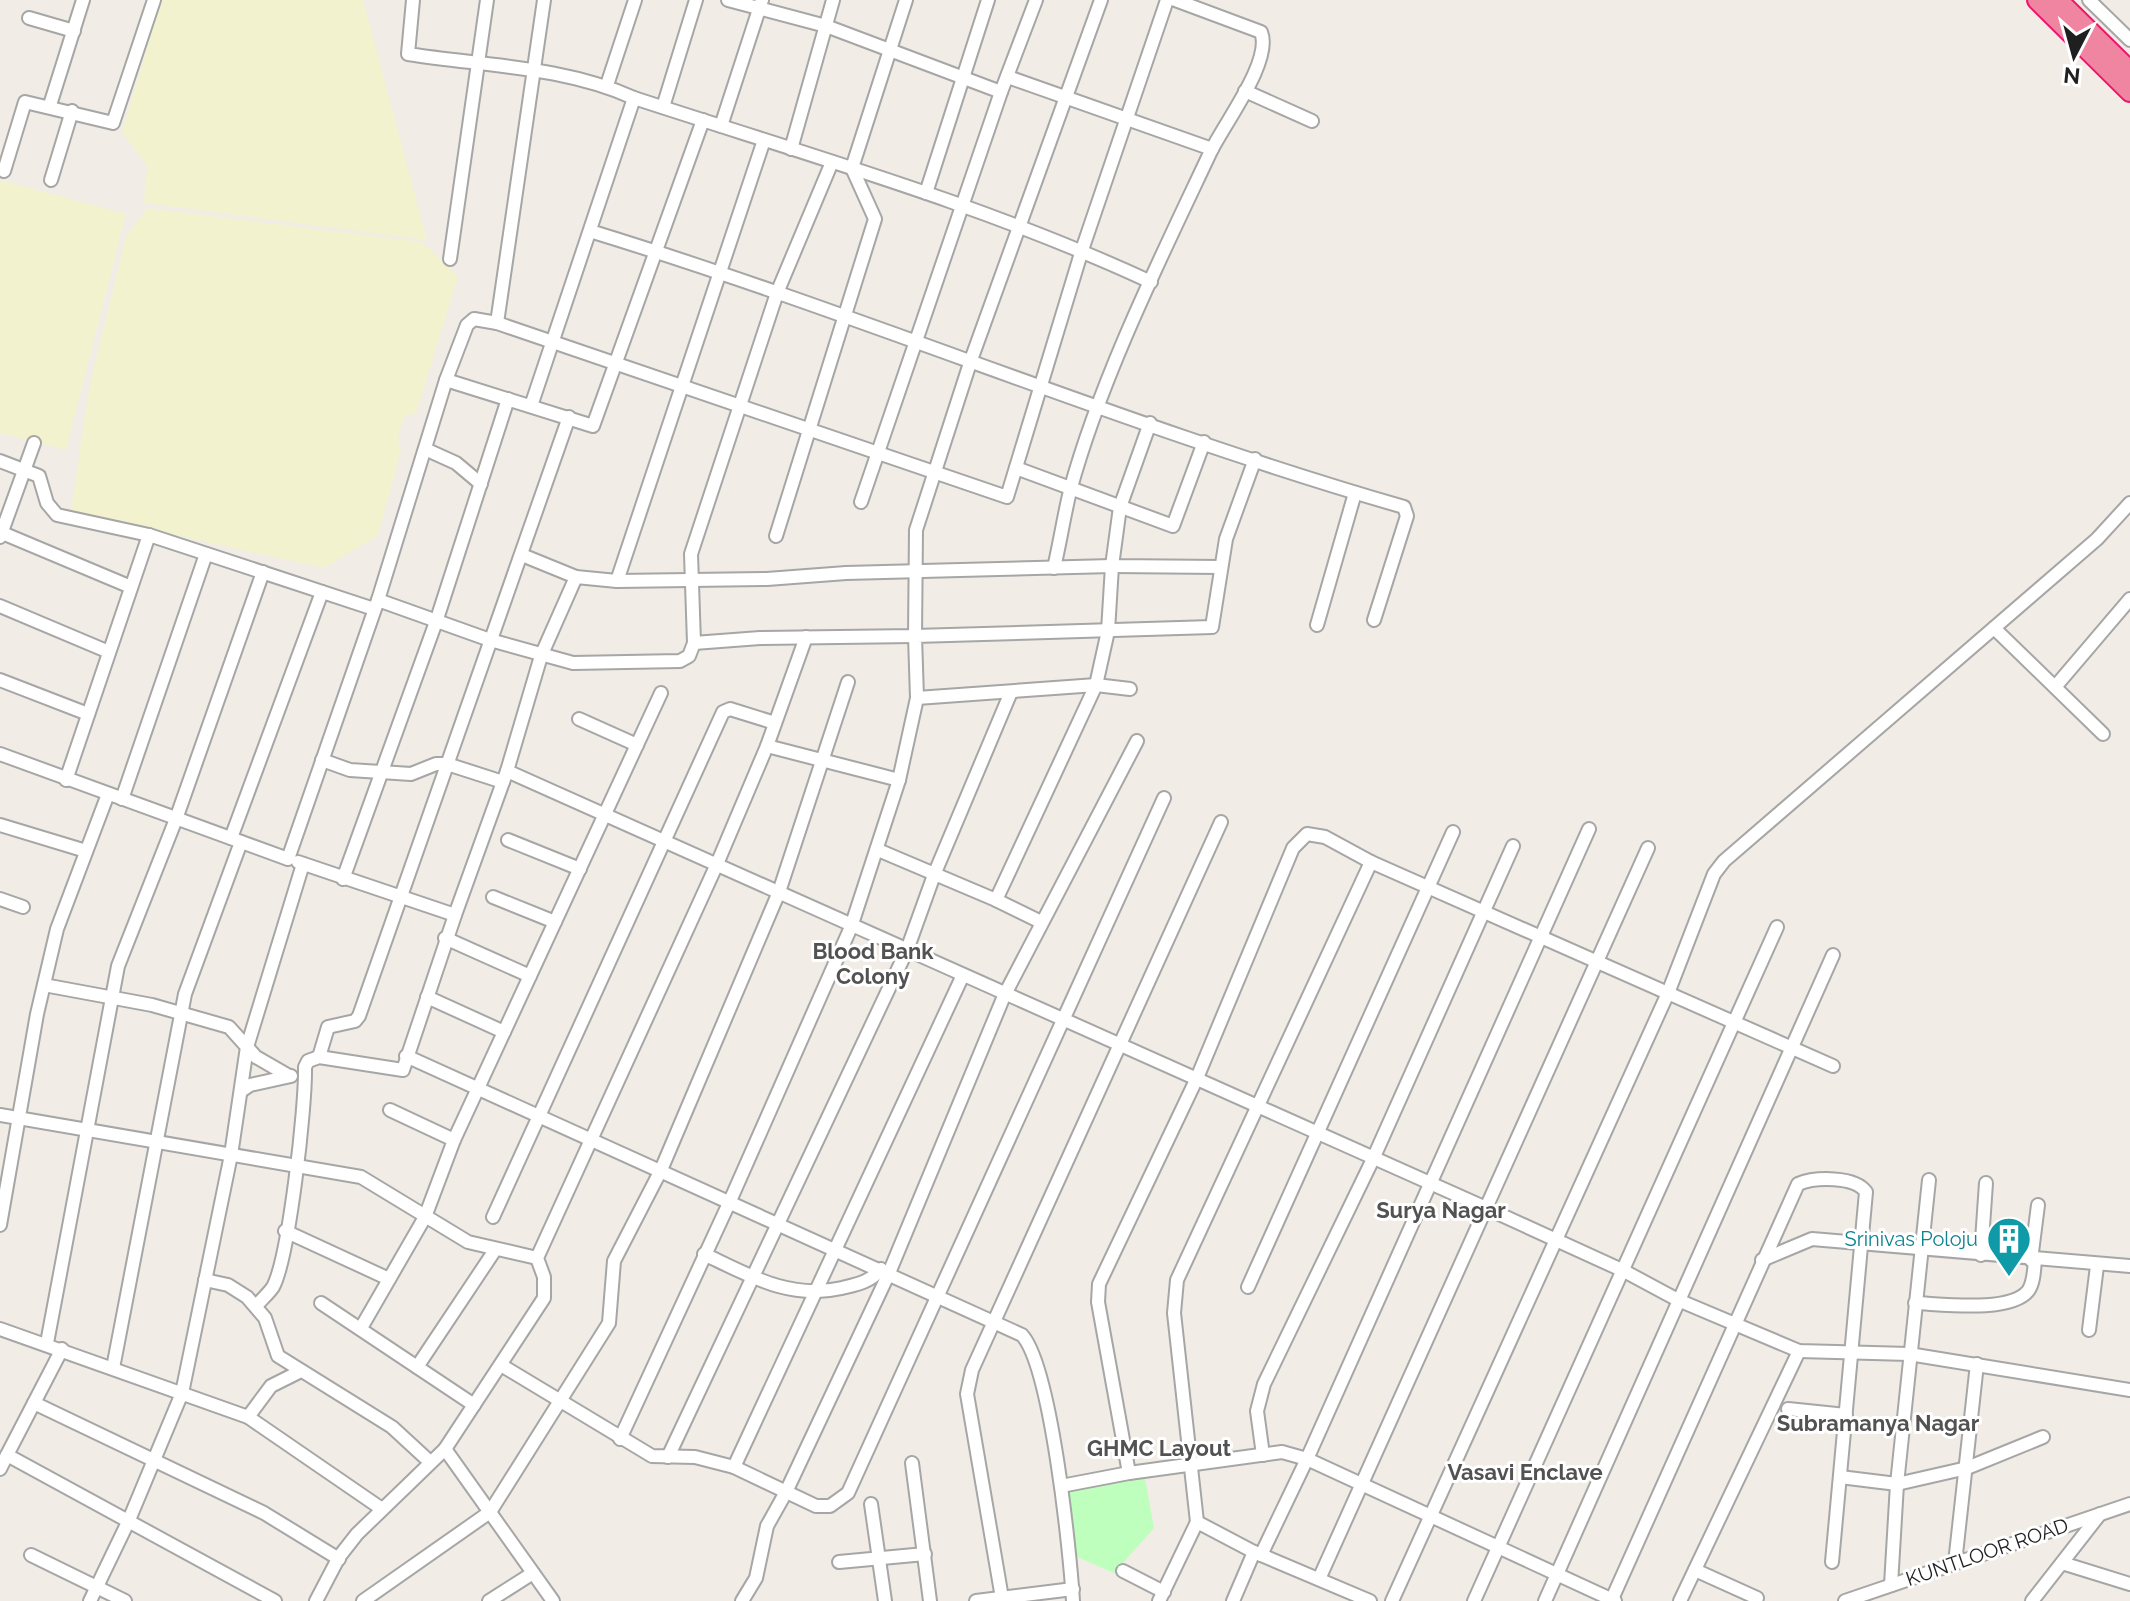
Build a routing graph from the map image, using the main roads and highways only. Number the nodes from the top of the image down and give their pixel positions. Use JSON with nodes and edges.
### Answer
{"nodes":[{"id":1,"x":2037,"y":0,"type":"edge"},
{"id":2,"x":2058,"y":0,"type":"edge"},
{"id":3,"x":2130,"y":71,"type":"edge"},
{"id":4,"x":2130,"y":92,"type":"edge"}],
"edges":[{"from":1,"to":4,"type":"highway"},
{"from":2,"to":3,"type":"highway"}]}
